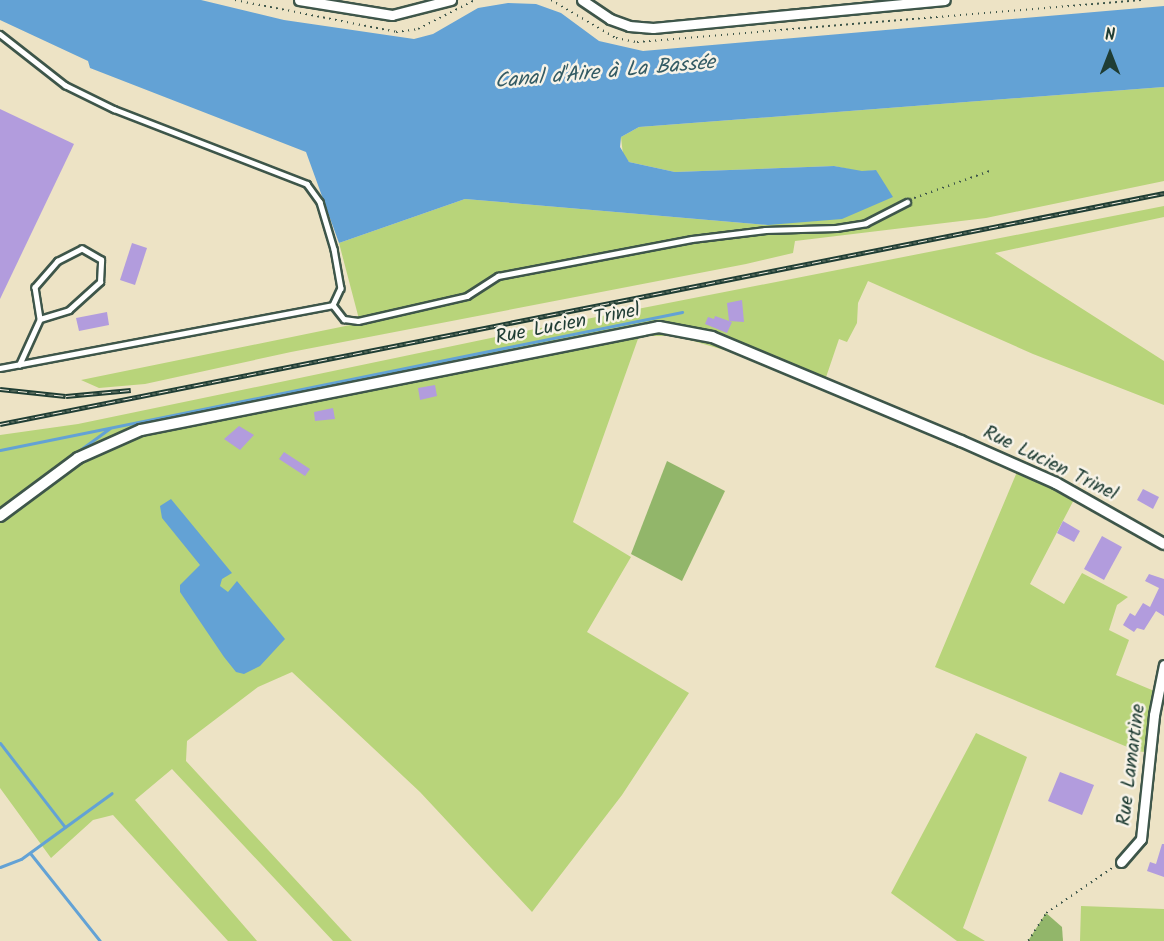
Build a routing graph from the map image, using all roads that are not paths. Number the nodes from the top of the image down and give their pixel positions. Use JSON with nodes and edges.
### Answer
{"nodes":[{"id":1,"x":299,"y":0,"type":"edge"},
{"id":2,"x":451,"y":0,"type":"edge"},
{"id":3,"x":582,"y":0,"type":"edge"},
{"id":4,"x":945,"y":0,"type":"edge"},
{"id":5,"x":0,"y":34,"type":"edge"},
{"id":6,"x":907,"y":202,"type":"road end"},
{"id":7,"x":333,"y":305,"type":"junction"},
{"id":8,"x":40,"y":320,"type":"junction"},
{"id":9,"x":19,"y":365,"type":"junction"},
{"id":10,"x":0,"y":368,"type":"edge"},
{"id":11,"x":0,"y":516,"type":"edge"},
{"id":12,"x":1164,"y":544,"type":"edge"},
{"id":13,"x":1164,"y":665,"type":"edge"},
{"id":14,"x":1121,"y":862,"type":"road end"}],
"edges":[{"from":1,"to":2,"type":"street"},
{"from":3,"to":4,"type":"street"},
{"from":5,"to":7,"type":"lane"},
{"from":6,"to":7,"type":"lane"},
{"from":7,"to":9,"type":"lane"},
{"from":8,"to":8,"type":"lane"},
{"from":8,"to":9,"type":"lane"},
{"from":9,"to":10,"type":"lane"},
{"from":11,"to":12,"type":"street","name":"Rue Lucien Trinel"},
{"from":13,"to":14,"type":"street","name":"Rue Lamartine"}]}
